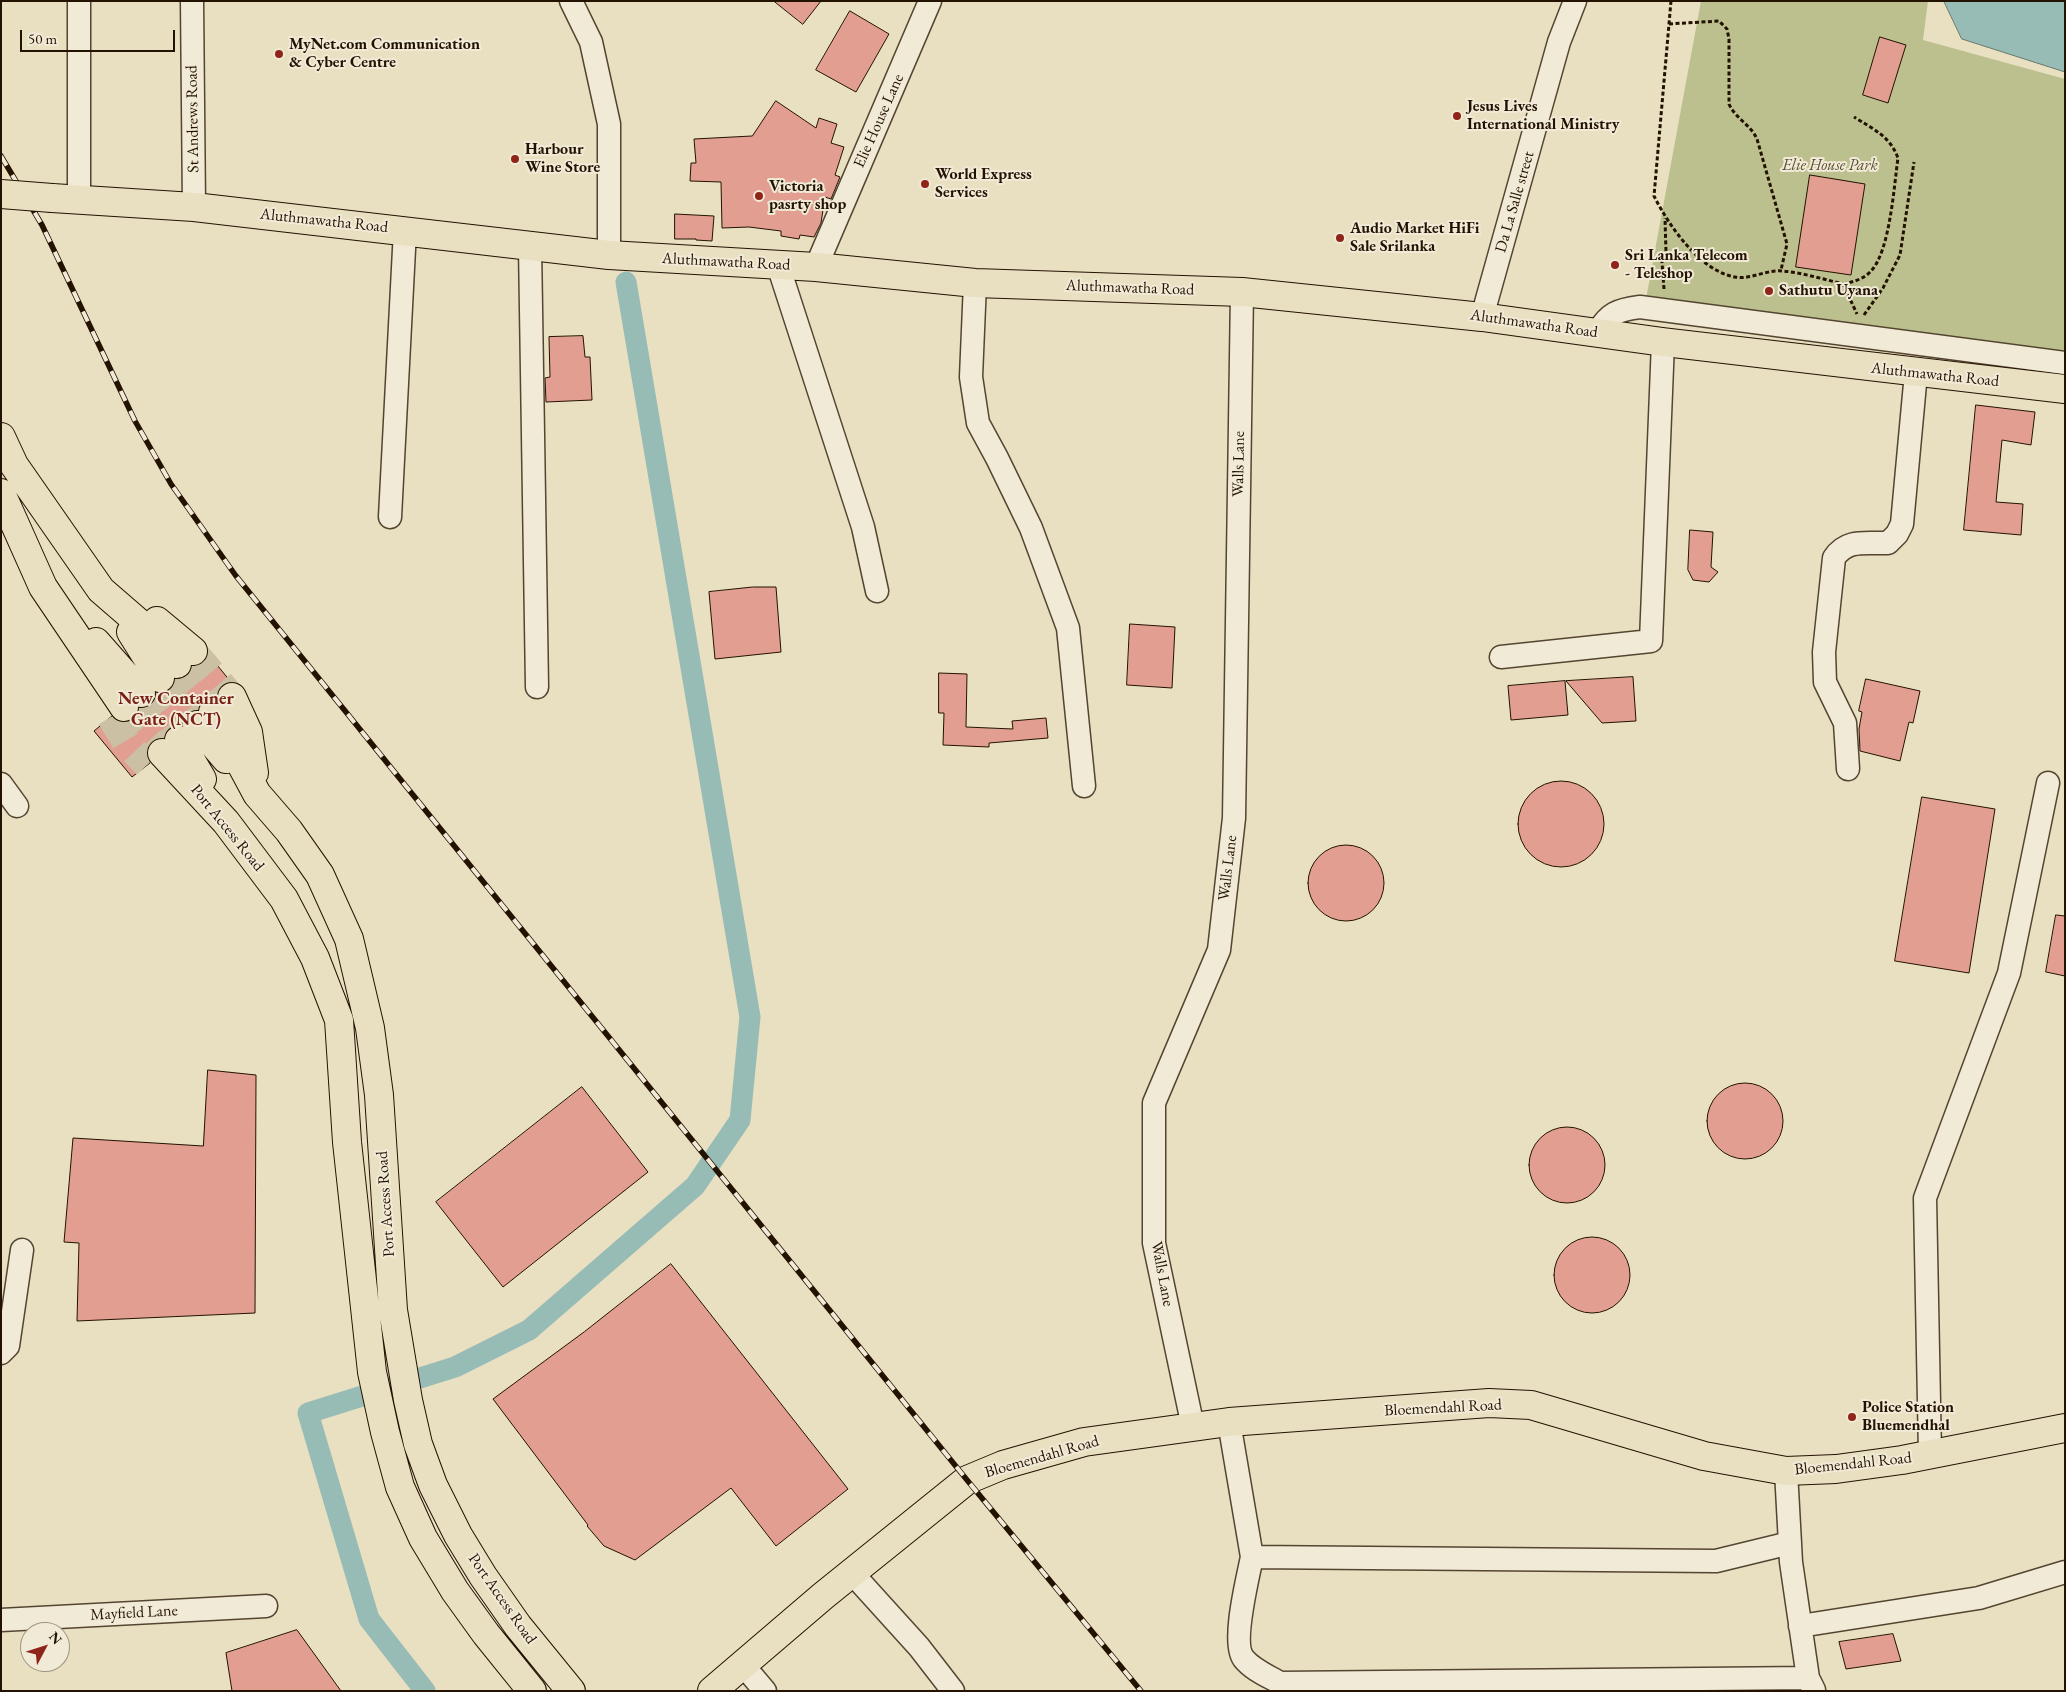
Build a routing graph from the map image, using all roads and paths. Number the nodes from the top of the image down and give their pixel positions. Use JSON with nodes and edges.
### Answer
{"nodes":[{"id":1,"x":79,"y":1,"type":"edge"},
{"id":2,"x":192,"y":1,"type":"edge"},
{"id":3,"x":571,"y":1,"type":"edge"},
{"id":4,"x":930,"y":1,"type":"edge"},
{"id":5,"x":1575,"y":1,"type":"edge"},
{"id":6,"x":1671,"y":1,"type":"edge"},
{"id":7,"x":1669,"y":24,"type":"junction"},
{"id":8,"x":1854,"y":117,"type":"dead end"},
{"id":9,"x":1914,"y":162,"type":"dead end"},
{"id":10,"x":1,"y":194,"type":"edge"},
{"id":11,"x":79,"y":200,"type":"junction"},
{"id":12,"x":194,"y":207,"type":"junction"},
{"id":13,"x":1665,"y":218,"type":"junction"},
{"id":14,"x":405,"y":230,"type":"junction"},
{"id":15,"x":530,"y":246,"type":"junction"},
{"id":16,"x":609,"y":255,"type":"junction"},
{"id":17,"x":778,"y":265,"type":"junction"},
{"id":18,"x":816,"y":268,"type":"junction"},
{"id":19,"x":1781,"y":270,"type":"junction"},
{"id":20,"x":975,"y":282,"type":"junction"},
{"id":21,"x":1843,"y":284,"type":"junction"},
{"id":22,"x":1242,"y":292,"type":"junction"},
{"id":23,"x":1666,"y":312,"type":"junction"},
{"id":24,"x":1482,"y":316,"type":"junction"},
{"id":25,"x":1597,"y":332,"type":"junction"},
{"id":26,"x":1664,"y":342,"type":"junction"},
{"id":27,"x":2065,"y":363,"type":"edge"},
{"id":28,"x":1916,"y":373,"type":"junction"},
{"id":29,"x":2065,"y":389,"type":"edge"},
{"id":30,"x":1,"y":437,"type":"edge"},
{"id":31,"x":1,"y":493,"type":"edge"},
{"id":32,"x":390,"y":517,"type":"dead end"},
{"id":33,"x":43,"y":588,"type":"junction"},
{"id":34,"x":101,"y":590,"type":"junction"},
{"id":35,"x":877,"y":591,"type":"dead end"},
{"id":36,"x":1501,"y":657,"type":"dead end"},
{"id":37,"x":151,"y":685,"type":"junction"},
{"id":38,"x":537,"y":687,"type":"dead end"},
{"id":39,"x":188,"y":732,"type":"junction"},
{"id":40,"x":1848,"y":770,"type":"dead end"},
{"id":41,"x":2048,"y":783,"type":"dead end"},
{"id":42,"x":1,"y":784,"type":"edge"},
{"id":43,"x":1084,"y":786,"type":"dead end"},
{"id":44,"x":257,"y":794,"type":"junction"},
{"id":45,"x":17,"y":806,"type":"dead end"},
{"id":46,"x":226,"y":822,"type":"junction"},
{"id":47,"x":22,"y":1250,"type":"dead end"},
{"id":48,"x":1,"y":1353,"type":"edge"},
{"id":49,"x":1229,"y":1422,"type":"junction"},
{"id":50,"x":1193,"y":1427,"type":"junction"},
{"id":51,"x":2065,"y":1428,"type":"edge"},
{"id":52,"x":1930,"y":1454,"type":"junction"},
{"id":53,"x":1786,"y":1472,"type":"junction"},
{"id":54,"x":1790,"y":1543,"type":"junction"},
{"id":55,"x":1252,"y":1557,"type":"junction"},
{"id":56,"x":2065,"y":1572,"type":"edge"},
{"id":57,"x":852,"y":1573,"type":"junction"},
{"id":58,"x":266,"y":1606,"type":"dead end"},
{"id":59,"x":1,"y":1620,"type":"edge"},
{"id":60,"x":1800,"y":1626,"type":"junction"},
{"id":61,"x":743,"y":1665,"type":"junction"},
{"id":62,"x":1806,"y":1687,"type":"edge"},
{"id":63,"x":532,"y":1691,"type":"edge"},
{"id":64,"x":570,"y":1691,"type":"edge"},
{"id":65,"x":712,"y":1691,"type":"edge"},
{"id":66,"x":765,"y":1691,"type":"edge"},
{"id":67,"x":953,"y":1691,"type":"edge"}],
"edges":[{"from":1,"to":11,"type":"street"},
{"from":2,"to":12,"type":"street","name":"St Andrews Road"},
{"from":3,"to":16,"type":"street"},
{"from":4,"to":18,"type":"street","name":"Elie House Lane"},
{"from":5,"to":24,"type":"street","name":"Da La Salle street"},
{"from":6,"to":7,"type":"path"},
{"from":7,"to":13,"type":"path"},
{"from":7,"to":19,"type":"path"},
{"from":8,"to":21,"type":"path"},
{"from":9,"to":21,"type":"path"},
{"from":10,"to":11,"type":"main road","name":"Aluthmawatha Road","bridge":true},
{"from":11,"to":12,"type":"main road","name":"Aluthmawatha Road"},
{"from":12,"to":14,"type":"main road","name":"Aluthmawatha Road"},
{"from":13,"to":19,"type":"path"},
{"from":13,"to":23,"type":"path"},
{"from":14,"to":15,"type":"main road","name":"Aluthmawatha Road"},
{"from":14,"to":32,"type":"street"},
{"from":15,"to":16,"type":"main road","name":"Aluthmawatha Road"},
{"from":15,"to":38,"type":"street"},
{"from":16,"to":17,"type":"main road","name":"Aluthmawatha Road"},
{"from":17,"to":18,"type":"main road","name":"Aluthmawatha Road"},
{"from":17,"to":35,"type":"street"},
{"from":18,"to":20,"type":"main road","name":"Aluthmawatha Road"},
{"from":19,"to":21,"type":"path"},
{"from":20,"to":22,"type":"main road","name":"Aluthmawatha Road"},
{"from":20,"to":43,"type":"street"},
{"from":22,"to":24,"type":"main road","name":"Aluthmawatha Road"},
{"from":22,"to":50,"type":"street","name":"Walls Lane"},
{"from":23,"to":25,"type":"street"},
{"from":23,"to":27,"type":"street"},
{"from":24,"to":25,"type":"main road","name":"Aluthmawatha Road"},
{"from":25,"to":26,"type":"main road","name":"Aluthmawatha Road"},
{"from":26,"to":28,"type":"main road","name":"Aluthmawatha Road"},
{"from":26,"to":36,"type":"street"},
{"from":28,"to":29,"type":"main road","name":"Aluthmawatha Road"},
{"from":28,"to":40,"type":"street"},
{"from":30,"to":34,"type":"main road"},
{"from":31,"to":33,"type":"main road"},
{"from":33,"to":37,"type":"main road"},
{"from":33,"to":37,"type":"main road"},
{"from":34,"to":37,"type":"main road"},
{"from":34,"to":37,"type":"main road"},
{"from":39,"to":44,"type":"main road","name":"Port Access Road"},
{"from":39,"to":44,"type":"main road"},
{"from":39,"to":46,"type":"main road","name":"Port Access Road"},
{"from":39,"to":46,"type":"main road"},
{"from":41,"to":52,"type":"street"},
{"from":42,"to":45,"type":"street"},
{"from":44,"to":64,"type":"main road","name":"Port Access Road"},
{"from":46,"to":63,"type":"main road","name":"Port Access Road"},
{"from":47,"to":48,"type":"street"},
{"from":49,"to":50,"type":"main road","name":"Bloemendahl Road"},
{"from":49,"to":53,"type":"main road","name":"Bloemendahl Road"},
{"from":49,"to":55,"type":"street"},
{"from":50,"to":57,"type":"main road","name":"Bloemendahl Road"},
{"from":51,"to":52,"type":"main road","name":"Bloemendahl Road"},
{"from":52,"to":53,"type":"main road","name":"Bloemendahl Road"},
{"from":53,"to":54,"type":"street"},
{"from":54,"to":55,"type":"street"},
{"from":54,"to":60,"type":"street"},
{"from":55,"to":62,"type":"street"},
{"from":56,"to":60,"type":"street"},
{"from":57,"to":61,"type":"main road","name":"Bloemendahl Road"},
{"from":57,"to":67,"type":"street"},
{"from":58,"to":59,"type":"street","name":"Mayfield Lane"},
{"from":60,"to":62,"type":"street"},
{"from":61,"to":65,"type":"main road","name":"Bloemendahl Road"},
{"from":61,"to":66,"type":"street"}]}
